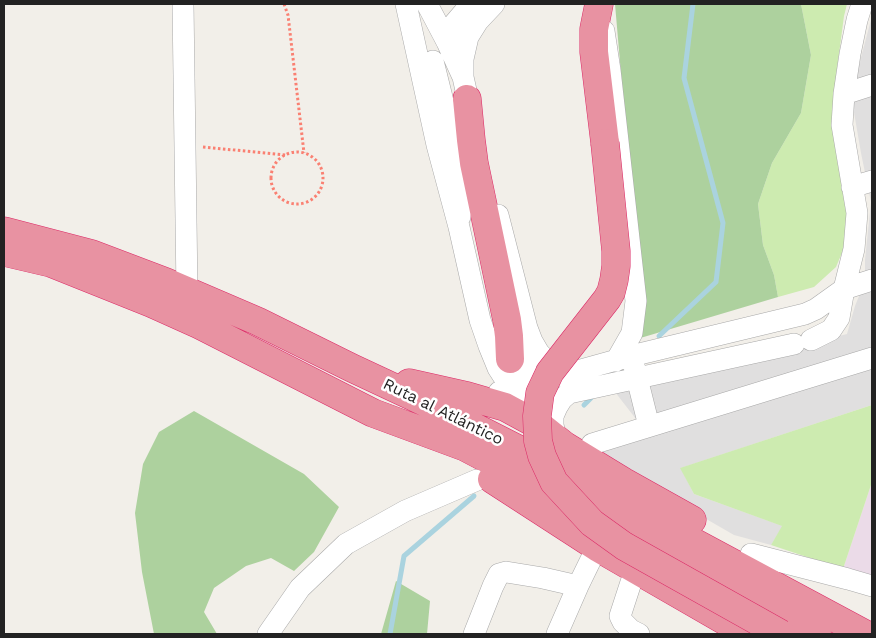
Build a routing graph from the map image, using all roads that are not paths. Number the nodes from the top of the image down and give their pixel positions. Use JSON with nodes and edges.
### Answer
{"nodes":[{"id":1,"x":184,"y":4,"type":"edge"},
{"id":2,"x":406,"y":4,"type":"edge"},
{"id":3,"x":471,"y":4,"type":"edge"},
{"id":4,"x":494,"y":4,"type":"edge"},
{"id":5,"x":599,"y":4,"type":"edge"},
{"id":6,"x":862,"y":4,"type":"edge"},
{"id":7,"x":425,"y":14,"type":"edge"},
{"id":8,"x":447,"y":42,"type":"junction"},
{"id":9,"x":872,"y":85,"type":"edge"},
{"id":10,"x":465,"y":88,"type":"junction"},
{"id":11,"x":844,"y":94,"type":"junction"},
{"id":12,"x":862,"y":184,"type":"edge"},
{"id":13,"x":464,"y":186,"type":"junction"},
{"id":14,"x":486,"y":217,"type":"junction"},
{"id":15,"x":459,"y":227,"type":"junction"},
{"id":16,"x":4,"y":231,"type":"edge"},
{"id":17,"x":4,"y":252,"type":"edge"},
{"id":18,"x":51,"y":263,"type":"junction"},
{"id":19,"x":872,"y":280,"type":"edge"},
{"id":20,"x":844,"y":289,"type":"junction"},
{"id":21,"x":187,"y":292,"type":"junction"},
{"id":22,"x":805,"y":314,"type":"junction"},
{"id":23,"x":527,"y":328,"type":"junction"},
{"id":24,"x":808,"y":340,"type":"junction"},
{"id":25,"x":624,"y":358,"type":"junction"},
{"id":26,"x":872,"y":358,"type":"edge"},
{"id":27,"x":510,"y":359,"type":"dead end"},
{"id":28,"x":352,"y":368,"type":"junction"},
{"id":29,"x":572,"y":372,"type":"junction"},
{"id":30,"x":636,"y":379,"type":"junction"},
{"id":31,"x":512,"y":390,"type":"junction"},
{"id":32,"x":467,"y":396,"type":"junction"},
{"id":33,"x":373,"y":413,"type":"junction"},
{"id":34,"x":432,"y":417,"type":"dead end"},
{"id":35,"x":649,"y":426,"type":"junction"},
{"id":36,"x":550,"y":434,"type":"junction"},
{"id":37,"x":592,"y":444,"type":"dead end"},
{"id":38,"x":477,"y":480,"type":"dead end"},
{"id":39,"x":597,"y":547,"type":"junction"},
{"id":40,"x":751,"y":554,"type":"junction"},
{"id":41,"x":635,"y":570,"type":"junction"},
{"id":42,"x":578,"y":586,"type":"junction"},
{"id":43,"x":872,"y":586,"type":"edge"},
{"id":44,"x":872,"y":625,"type":"edge"},
{"id":45,"x":729,"y":629,"type":"edge"},
{"id":46,"x":268,"y":634,"type":"edge"},
{"id":47,"x":474,"y":634,"type":"edge"},
{"id":48,"x":557,"y":634,"type":"edge"},
{"id":49,"x":639,"y":634,"type":"edge"},
{"id":50,"x":782,"y":634,"type":"edge"},
{"id":51,"x":817,"y":634,"type":"edge"},
{"id":52,"x":865,"y":634,"type":"edge"}],
"edges":[{"from":1,"to":21,"type":"street"},
{"from":2,"to":15,"type":"street"},
{"from":3,"to":8,"type":"street"},
{"from":4,"to":10,"type":"street"},
{"from":5,"to":25,"type":"street"},
{"from":5,"to":50,"type":"highway","bridge":true},
{"from":6,"to":11,"type":"street"},
{"from":7,"to":8,"type":"street"},
{"from":7,"to":13,"type":"street"},
{"from":8,"to":10,"type":"street"},
{"from":9,"to":11,"type":"street"},
{"from":10,"to":14,"type":"highway"},
{"from":10,"to":23,"type":"street"},
{"from":11,"to":12,"type":"street"},
{"from":12,"to":20,"type":"street"},
{"from":13,"to":14,"type":"street"},
{"from":13,"to":15,"type":"street"},
{"from":14,"to":27,"type":"highway"},
{"from":15,"to":31,"type":"street"},
{"from":16,"to":21,"type":"highway","name":"Ruta al Atlántico"},
{"from":17,"to":18,"type":"highway","name":"Ruta al Atlántico"},
{"from":18,"to":33,"type":"highway","name":"Ruta al Atlántico"},
{"from":18,"to":34,"type":"highway"},
{"from":19,"to":20,"type":"street"},
{"from":20,"to":22,"type":"street"},
{"from":20,"to":24,"type":"street"},
{"from":21,"to":28,"type":"highway","name":"Ruta al Atlántico"},
{"from":22,"to":24,"type":"street"},
{"from":22,"to":25,"type":"street"},
{"from":23,"to":29,"type":"street"},
{"from":23,"to":31,"type":"street"},
{"from":24,"to":30,"type":"street"},
{"from":25,"to":29,"type":"street"},
{"from":25,"to":30,"type":"street"},
{"from":26,"to":35,"type":"street"},
{"from":28,"to":32,"type":"highway"},
{"from":28,"to":52,"type":"highway","name":"Ruta al Atlántico"},
{"from":29,"to":31,"type":"street"},
{"from":30,"to":35,"type":"street"},
{"from":30,"to":36,"type":"street"},
{"from":31,"to":32,"type":"street"},
{"from":31,"to":36,"type":"street"},
{"from":32,"to":36,"type":"highway"},
{"from":33,"to":39,"type":"highway"},
{"from":33,"to":51,"type":"highway","name":"Ruta al Atlántico"},
{"from":35,"to":37,"type":"street"},
{"from":36,"to":40,"type":"highway"},
{"from":38,"to":46,"type":"street"},
{"from":39,"to":41,"type":"highway"},
{"from":39,"to":42,"type":"street"},
{"from":40,"to":43,"type":"street"},
{"from":40,"to":44,"type":"highway"},
{"from":41,"to":45,"type":"highway"},
{"from":41,"to":49,"type":"street"},
{"from":42,"to":47,"type":"street"},
{"from":42,"to":48,"type":"street"}]}
